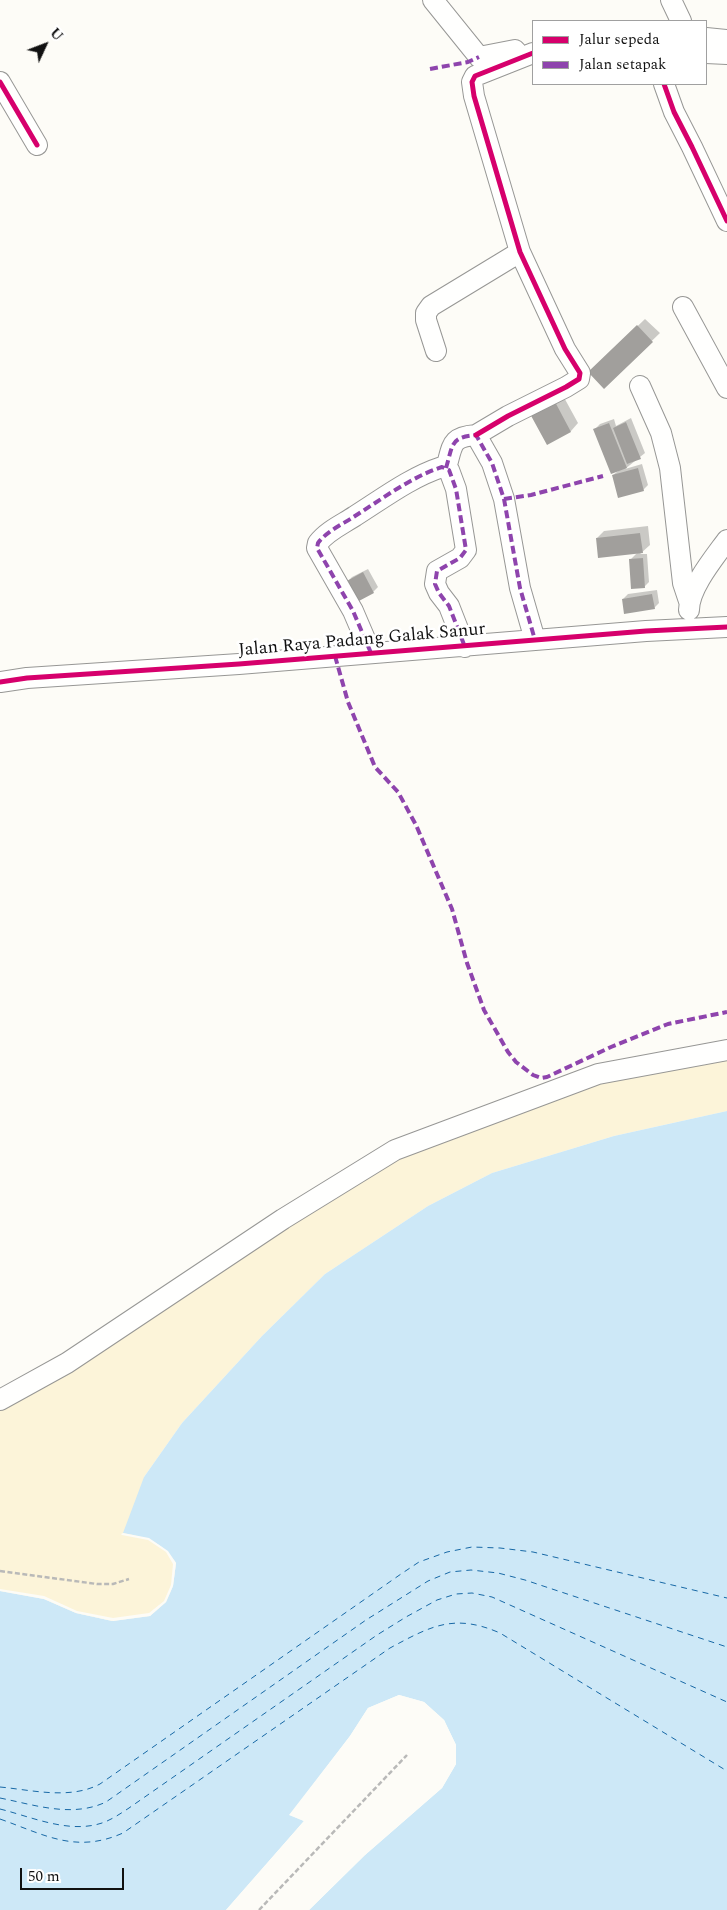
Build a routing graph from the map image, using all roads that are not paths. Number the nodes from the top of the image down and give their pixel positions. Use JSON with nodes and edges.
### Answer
{"nodes":[{"id":1,"x":433,"y":0,"type":"edge"},
{"id":2,"x":671,"y":0,"type":"edge"},
{"id":3,"x":681,"y":20,"type":"edge"},
{"id":4,"x":707,"y":38,"type":"edge"},
{"id":5,"x":727,"y":40,"type":"edge"},
{"id":6,"x":532,"y":52,"type":"edge"},
{"id":7,"x":532,"y":52,"type":"edge"},
{"id":8,"x":707,"y":53,"type":"edge"},
{"id":9,"x":727,"y":54,"type":"edge"},
{"id":10,"x":0,"y":82,"type":"edge"},
{"id":11,"x":664,"y":85,"type":"edge"},
{"id":12,"x":37,"y":145,"type":"dead end"},
{"id":13,"x":727,"y":220,"type":"edge"},
{"id":14,"x":520,"y":252,"type":"junction"},
{"id":15,"x":683,"y":307,"type":"dead end"},
{"id":16,"x":436,"y":352,"type":"dead end"},
{"id":17,"x":640,"y":386,"type":"dead end"},
{"id":18,"x":727,"y":388,"type":"edge"},
{"id":19,"x":476,"y":435,"type":"junction"},
{"id":20,"x":446,"y":468,"type":"junction"},
{"id":21,"x":727,"y":540,"type":"edge"},
{"id":22,"x":689,"y":601,"type":"junction"},
{"id":23,"x":727,"y":627,"type":"edge"},
{"id":24,"x":690,"y":629,"type":"junction"},
{"id":25,"x":535,"y":640,"type":"junction"},
{"id":26,"x":465,"y":647,"type":"junction"},
{"id":27,"x":371,"y":653,"type":"junction"},
{"id":28,"x":0,"y":682,"type":"edge"},
{"id":29,"x":727,"y":1050,"type":"edge"},
{"id":30,"x":0,"y":1400,"type":"edge"}],
"edges":[{"from":1,"to":6,"type":"street"},
{"from":2,"to":3,"type":"street"},
{"from":4,"to":5,"type":"street"},
{"from":7,"to":14,"type":"street"},
{"from":8,"to":9,"type":"street"},
{"from":10,"to":12,"type":"street"},
{"from":11,"to":13,"type":"street"},
{"from":14,"to":16,"type":"street"},
{"from":14,"to":19,"type":"street"},
{"from":15,"to":18,"type":"street"},
{"from":17,"to":22,"type":"street"},
{"from":19,"to":20,"type":"street"},
{"from":19,"to":25,"type":"street"},
{"from":20,"to":26,"type":"street"},
{"from":20,"to":27,"type":"street"},
{"from":21,"to":22,"type":"street"},
{"from":22,"to":24,"type":"street"},
{"from":23,"to":24,"type":"street","name":"Jalan Raya Padang Galak Sanur"},
{"from":24,"to":25,"type":"street","name":"Jalan Raya Padang Galak Sanur"},
{"from":25,"to":26,"type":"street","name":"Jalan Raya Padang Galak Sanur"},
{"from":26,"to":27,"type":"street","name":"Jalan Raya Padang Galak Sanur"},
{"from":27,"to":28,"type":"street","name":"Jalan Raya Padang Galak Sanur"},
{"from":29,"to":30,"type":"street"}]}
